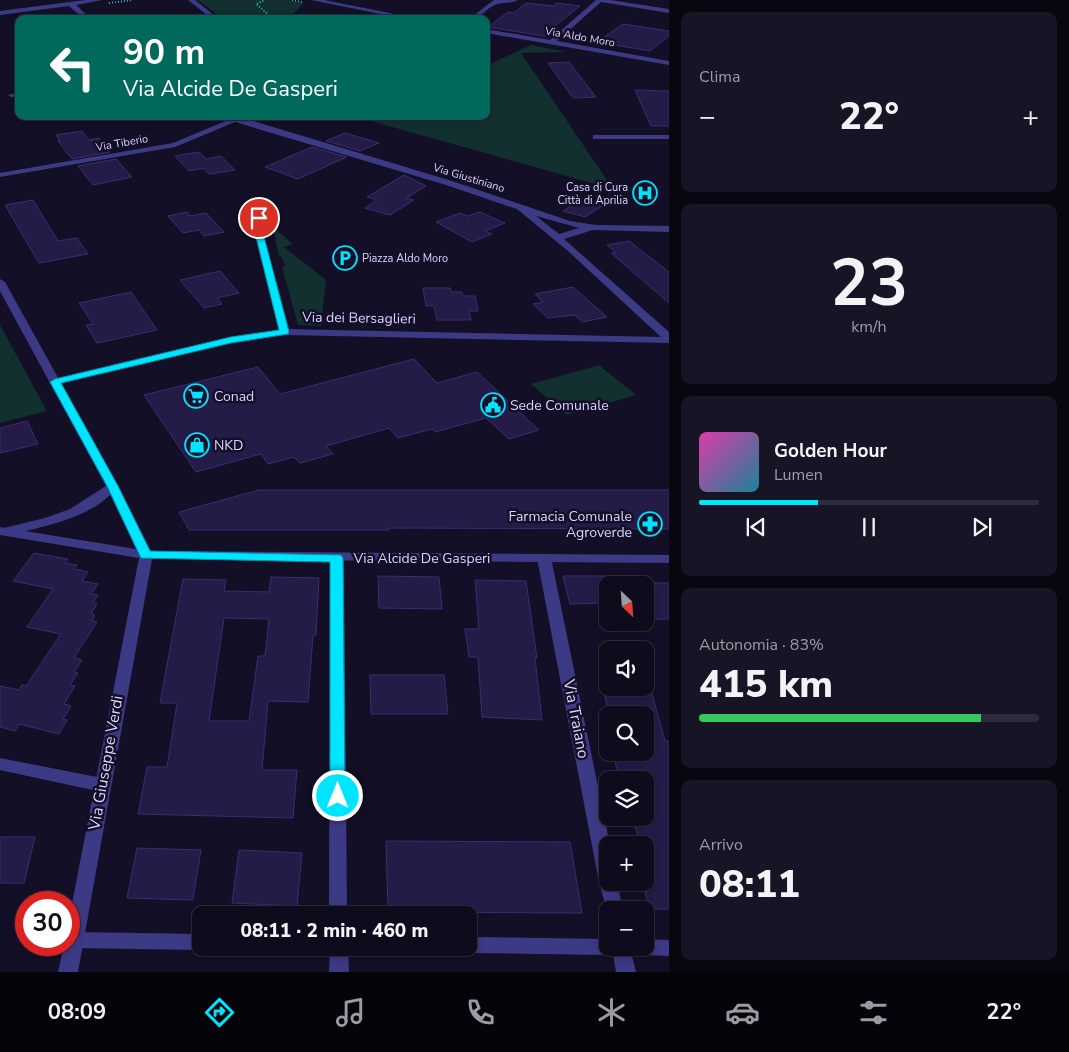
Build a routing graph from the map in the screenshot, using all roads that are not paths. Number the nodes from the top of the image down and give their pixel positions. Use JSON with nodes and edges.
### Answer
{"nodes":[{"id":1,"x":99,"y":0,"type":"edge"},
{"id":2,"x":191,"y":0,"type":"edge"},
{"id":3,"x":314,"y":0,"type":"edge"},
{"id":4,"x":514,"y":0,"type":"edge"},
{"id":5,"x":597,"y":0,"type":"edge"},
{"id":6,"x":497,"y":1,"type":"edge"},
{"id":7,"x":71,"y":4,"type":"junction"},
{"id":8,"x":669,"y":11,"type":"edge"},
{"id":9,"x":0,"y":13,"type":"edge"},
{"id":10,"x":481,"y":14,"type":"joint"},
{"id":11,"x":83,"y":15,"type":"edge"},
{"id":12,"x":211,"y":15,"type":"edge"},
{"id":13,"x":395,"y":15,"type":"edge"},
{"id":14,"x":477,"y":15,"type":"edge"},
{"id":15,"x":490,"y":32,"type":"edge"},
{"id":16,"x":552,"y":42,"type":"junction"},
{"id":17,"x":669,"y":63,"type":"edge"},
{"id":18,"x":15,"y":94,"type":"edge"},
{"id":19,"x":11,"y":95,"type":"dead end"},
{"id":20,"x":234,"y":120,"type":"joint"},
{"id":21,"x":596,"y":137,"type":"dead end"},
{"id":22,"x":669,"y":137,"type":"edge"},
{"id":23,"x":0,"y":175,"type":"edge"},
{"id":24,"x":520,"y":208,"type":"junction"},
{"id":25,"x":265,"y":215,"type":"dead end"},
{"id":26,"x":596,"y":228,"type":"junction"},
{"id":27,"x":669,"y":229,"type":"edge"},
{"id":28,"x":557,"y":238,"type":"junction"},
{"id":29,"x":1,"y":285,"type":"edge"},
{"id":30,"x":285,"y":332,"type":"junction"},
{"id":31,"x":669,"y":339,"type":"edge"},
{"id":32,"x":55,"y":382,"type":"junction"},
{"id":33,"x":112,"y":486,"type":"junction"},
{"id":34,"x":3,"y":532,"type":"edge"},
{"id":35,"x":146,"y":555,"type":"junction"},
{"id":36,"x":336,"y":558,"type":"junction"},
{"id":37,"x":544,"y":558,"type":"junction"},
{"id":38,"x":669,"y":559,"type":"edge"},
{"id":39,"x":0,"y":764,"type":"edge"},
{"id":40,"x":102,"y":785,"type":"junction"},
{"id":41,"x":599,"y":836,"type":"edge"},
{"id":42,"x":338,"y":906,"type":"edge"},
{"id":43,"x":80,"y":907,"type":"edge"},
{"id":44,"x":80,"y":940,"type":"edge"},
{"id":45,"x":192,"y":942,"type":"edge"},
{"id":46,"x":477,"y":945,"type":"edge"},
{"id":47,"x":599,"y":947,"type":"edge"},
{"id":48,"x":654,"y":947,"type":"edge"},
{"id":49,"x":669,"y":948,"type":"edge"},
{"id":50,"x":71,"y":956,"type":"edge"},
{"id":51,"x":339,"y":956,"type":"edge"},
{"id":52,"x":623,"y":956,"type":"edge"},
{"id":53,"x":68,"y":972,"type":"edge"},
{"id":54,"x":339,"y":972,"type":"edge"},
{"id":55,"x":626,"y":972,"type":"edge"}],
"edges":[{"from":1,"to":7,"type":"street"},
{"from":2,"to":12,"type":"street"},
{"from":3,"to":13,"type":"street"},
{"from":4,"to":6,"type":"street"},
{"from":5,"to":8,"type":"street"},
{"from":5,"to":16,"type":"street"},
{"from":6,"to":10,"type":"street"},
{"from":7,"to":9,"type":"street"},
{"from":7,"to":11,"type":"street"},
{"from":10,"to":14,"type":"street"},
{"from":15,"to":16,"type":"street","name":"Via Aldo Moro"},
{"from":16,"to":17,"type":"street","name":"Via Aldo Moro"},
{"from":18,"to":19,"type":"lane"},
{"from":20,"to":23,"type":"street","name":"Via Tiberio"},
{"from":20,"to":24,"type":"street","name":"Via Giustiniano"},
{"from":21,"to":22,"type":"street"},
{"from":24,"to":26,"type":"street"},
{"from":24,"to":28,"type":"street","name":"Via Giustiniano"},
{"from":25,"to":30,"type":"lane"},
{"from":26,"to":27,"type":"street"},
{"from":26,"to":28,"type":"street"},
{"from":28,"to":31,"type":"street","name":"Via Giustiniano"},
{"from":29,"to":32,"type":"street"},
{"from":30,"to":31,"type":"street","name":"Via dei Bersaglieri"},
{"from":30,"to":32,"type":"street","name":"Via dei Bersaglieri"},
{"from":32,"to":33,"type":"street"},
{"from":33,"to":34,"type":"street"},
{"from":33,"to":35,"type":"street"},
{"from":34,"to":35,"type":"street","name":"Via Alcide De Gasperi"},
{"from":35,"to":36,"type":"street","name":"Via Alcide De Gasperi"},
{"from":35,"to":40,"type":"street","name":"Via Giuseppe Verdi"},
{"from":36,"to":37,"type":"street","name":"Via Alcide De Gasperi"},
{"from":36,"to":42,"type":"street"},
{"from":37,"to":38,"type":"street","name":"Via Alcide De Gasperi"},
{"from":37,"to":41,"type":"street","name":"Via Traiano"},
{"from":39,"to":40,"type":"street"},
{"from":40,"to":43,"type":"street","name":"Via Giuseppe Verdi"},
{"from":44,"to":45,"type":"street"},
{"from":46,"to":47,"type":"street"},
{"from":48,"to":49,"type":"street"},
{"from":50,"to":53,"type":"street","name":"Via Giuseppe Verdi"},
{"from":51,"to":54,"type":"street"},
{"from":52,"to":55,"type":"street"}]}
